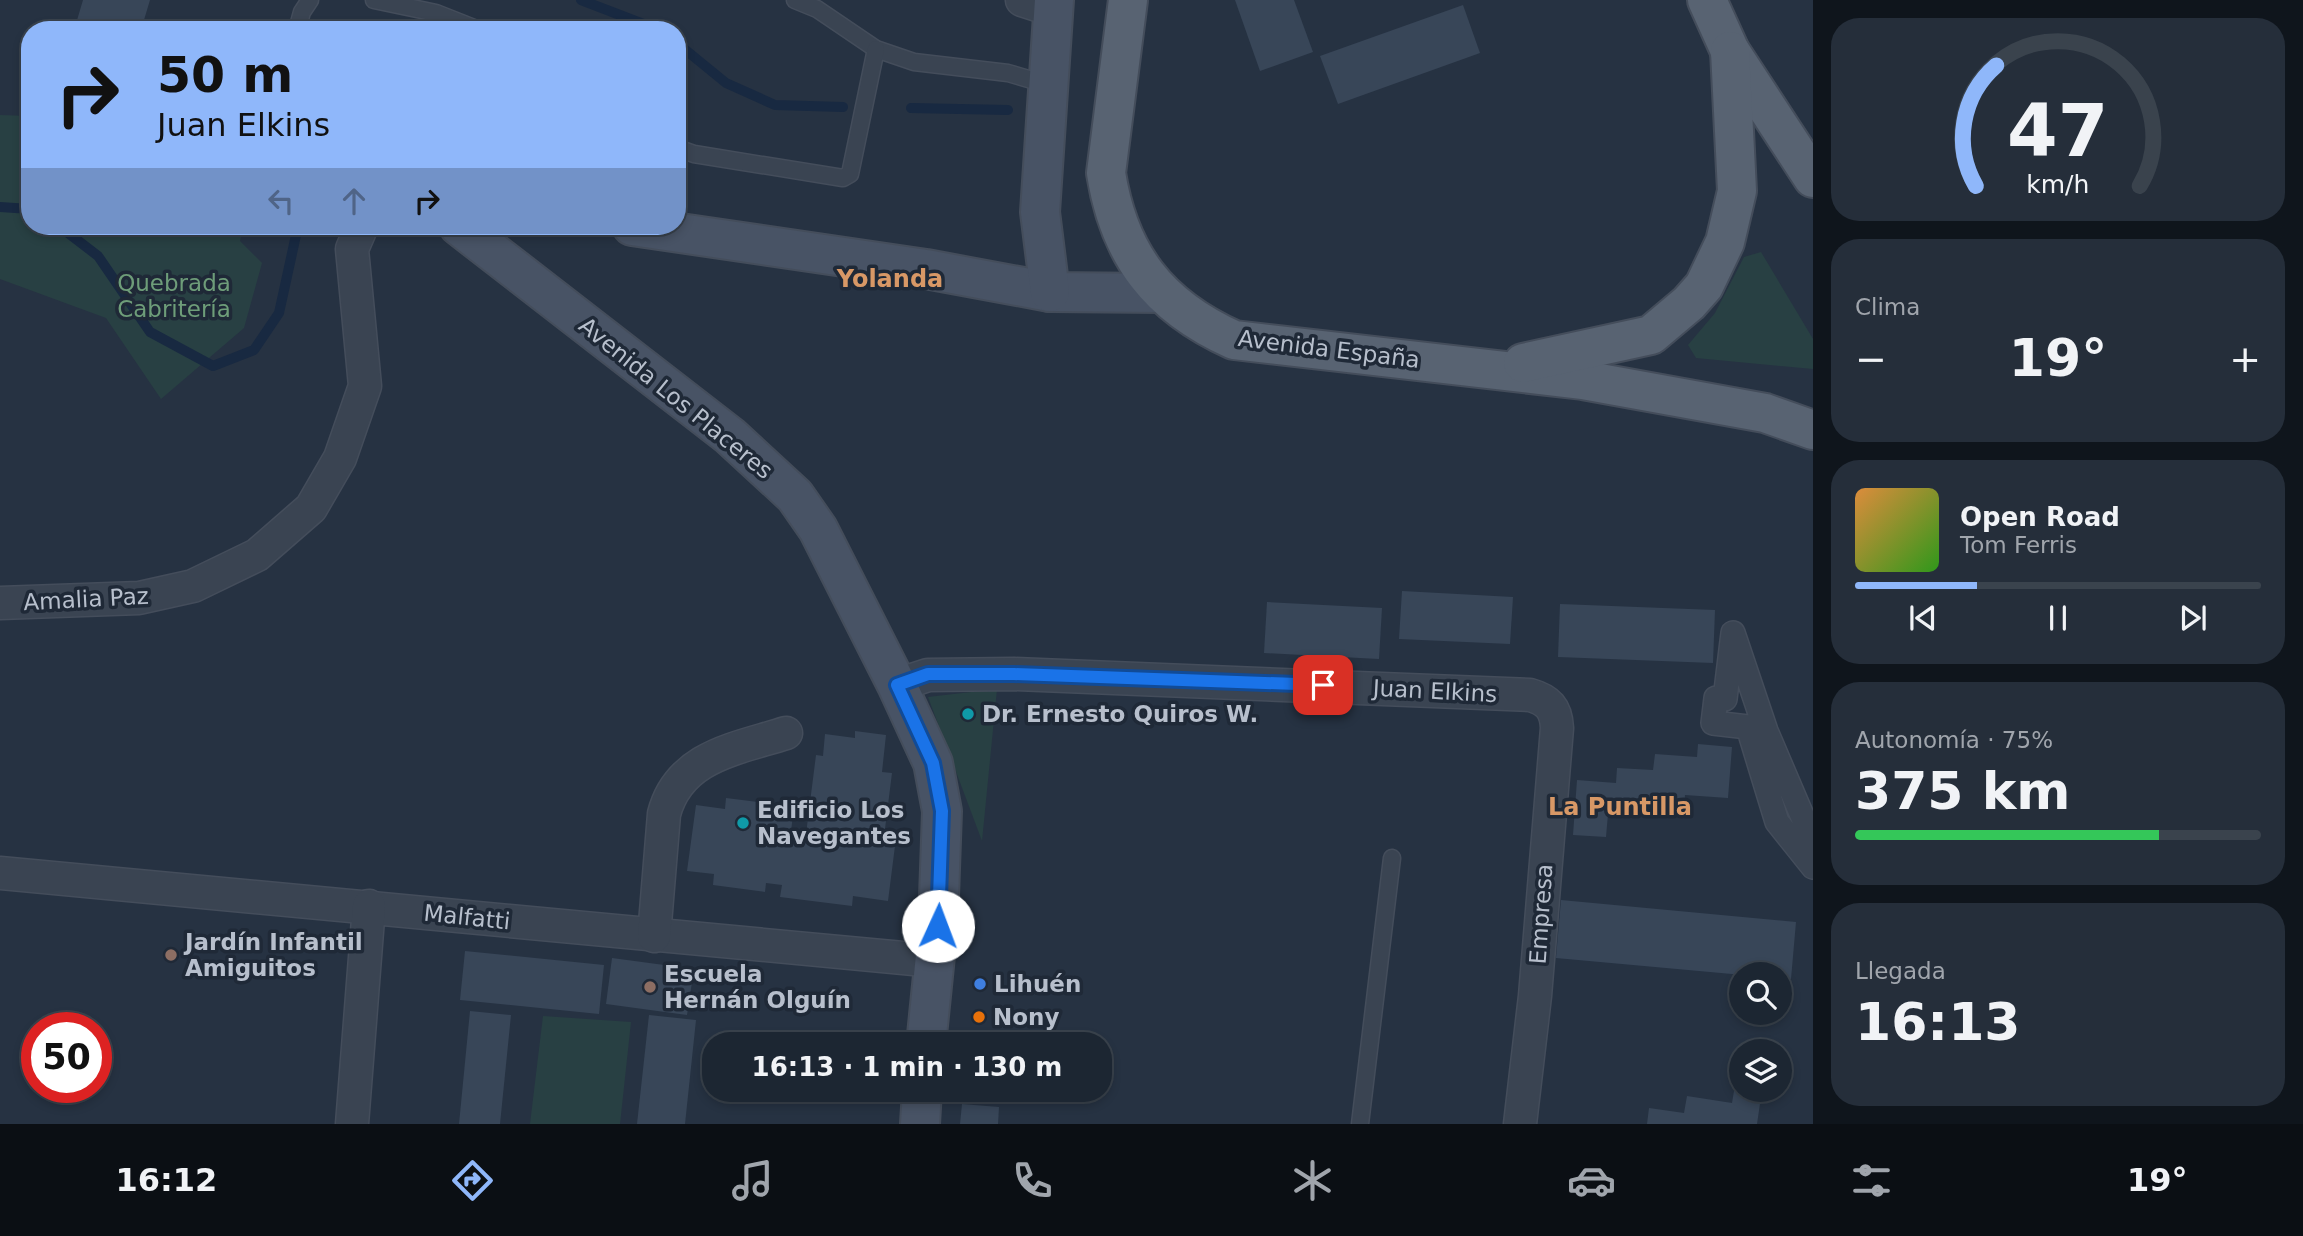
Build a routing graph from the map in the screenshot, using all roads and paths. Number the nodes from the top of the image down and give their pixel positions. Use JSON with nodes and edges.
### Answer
{"nodes":[{"id":1,"x":310,"y":0,"type":"edge"},
{"id":2,"x":374,"y":0,"type":"edge"},
{"id":3,"x":795,"y":0,"type":"edge"},
{"id":4,"x":1128,"y":0,"type":"edge"},
{"id":5,"x":1707,"y":0,"type":"edge"},
{"id":6,"x":1043,"y":3,"type":"edge"},
{"id":7,"x":300,"y":21,"type":"edge"},
{"id":8,"x":456,"y":21,"type":"edge"},
{"id":9,"x":876,"y":50,"type":"junction"},
{"id":10,"x":1730,"y":51,"type":"junction"},
{"id":11,"x":1049,"y":85,"type":"junction"},
{"id":12,"x":686,"y":151,"type":"edge"},
{"id":13,"x":1813,"y":178,"type":"edge"},
{"id":14,"x":686,"y":234,"type":"edge"},
{"id":15,"x":358,"y":235,"type":"edge"},
{"id":16,"x":471,"y":235,"type":"edge"},
{"id":17,"x":1050,"y":292,"type":"junction"},
{"id":18,"x":1161,"y":293,"type":"junction"},
{"id":19,"x":1497,"y":370,"type":"junction"},
{"id":20,"x":1813,"y":430,"type":"edge"},
{"id":21,"x":0,"y":603,"type":"edge"},
{"id":22,"x":897,"y":685,"type":"junction"},
{"id":23,"x":1551,"y":706,"type":"joint"},
{"id":24,"x":786,"y":733,"type":"dead end"},
{"id":25,"x":1813,"y":841,"type":"edge"},
{"id":26,"x":1392,"y":858,"type":"dead end"},
{"id":27,"x":1813,"y":867,"type":"edge"},
{"id":28,"x":0,"y":873,"type":"edge"},
{"id":29,"x":369,"y":906,"type":"junction"},
{"id":30,"x":654,"y":936,"type":"junction"},
{"id":31,"x":935,"y":961,"type":"junction"},
{"id":32,"x":927,"y":1032,"type":"edge"},
{"id":33,"x":921,"y":1102,"type":"edge"},
{"id":34,"x":352,"y":1124,"type":"edge"},
{"id":35,"x":919,"y":1124,"type":"edge"},
{"id":36,"x":1360,"y":1124,"type":"edge"},
{"id":37,"x":1520,"y":1124,"type":"edge"}],
"edges":[{"from":1,"to":7,"type":"lane"},
{"from":2,"to":8,"type":"lane"},
{"from":3,"to":9,"type":"lane"},
{"from":4,"to":18,"type":"main road","name":"Avenida España"},
{"from":5,"to":10,"type":"main road"},
{"from":6,"to":11,"type":"main road"},
{"from":9,"to":11,"type":"lane"},
{"from":9,"to":12,"type":"lane"},
{"from":10,"to":13,"type":"main road"},
{"from":10,"to":19,"type":"main road"},
{"from":11,"to":17,"type":"main road"},
{"from":14,"to":17,"type":"main road"},
{"from":15,"to":21,"type":"street","name":"Amalia Paz"},
{"from":16,"to":22,"type":"main road","name":"Avenida Los Placeres"},
{"from":17,"to":18,"type":"main road"},
{"from":18,"to":19,"type":"main road","name":"Avenida España"},
{"from":19,"to":20,"type":"main road","name":"Avenida España"},
{"from":22,"to":23,"type":"street","name":"Juan Elkins"},
{"from":22,"to":31,"type":"main road","name":"Avenida Los Placeres"},
{"from":23,"to":37,"type":"street","name":"Empresa"},
{"from":24,"to":30,"type":"street"},
{"from":25,"to":27,"type":"street"},
{"from":26,"to":36,"type":"lane"},
{"from":28,"to":29,"type":"street","name":"Malfatti"},
{"from":29,"to":30,"type":"street","name":"Malfatti"},
{"from":29,"to":34,"type":"street"},
{"from":30,"to":31,"type":"street","name":"Malfatti"},
{"from":31,"to":32,"type":"main road","name":"Avenida Los Placeres"},
{"from":33,"to":35,"type":"main road"}]}
